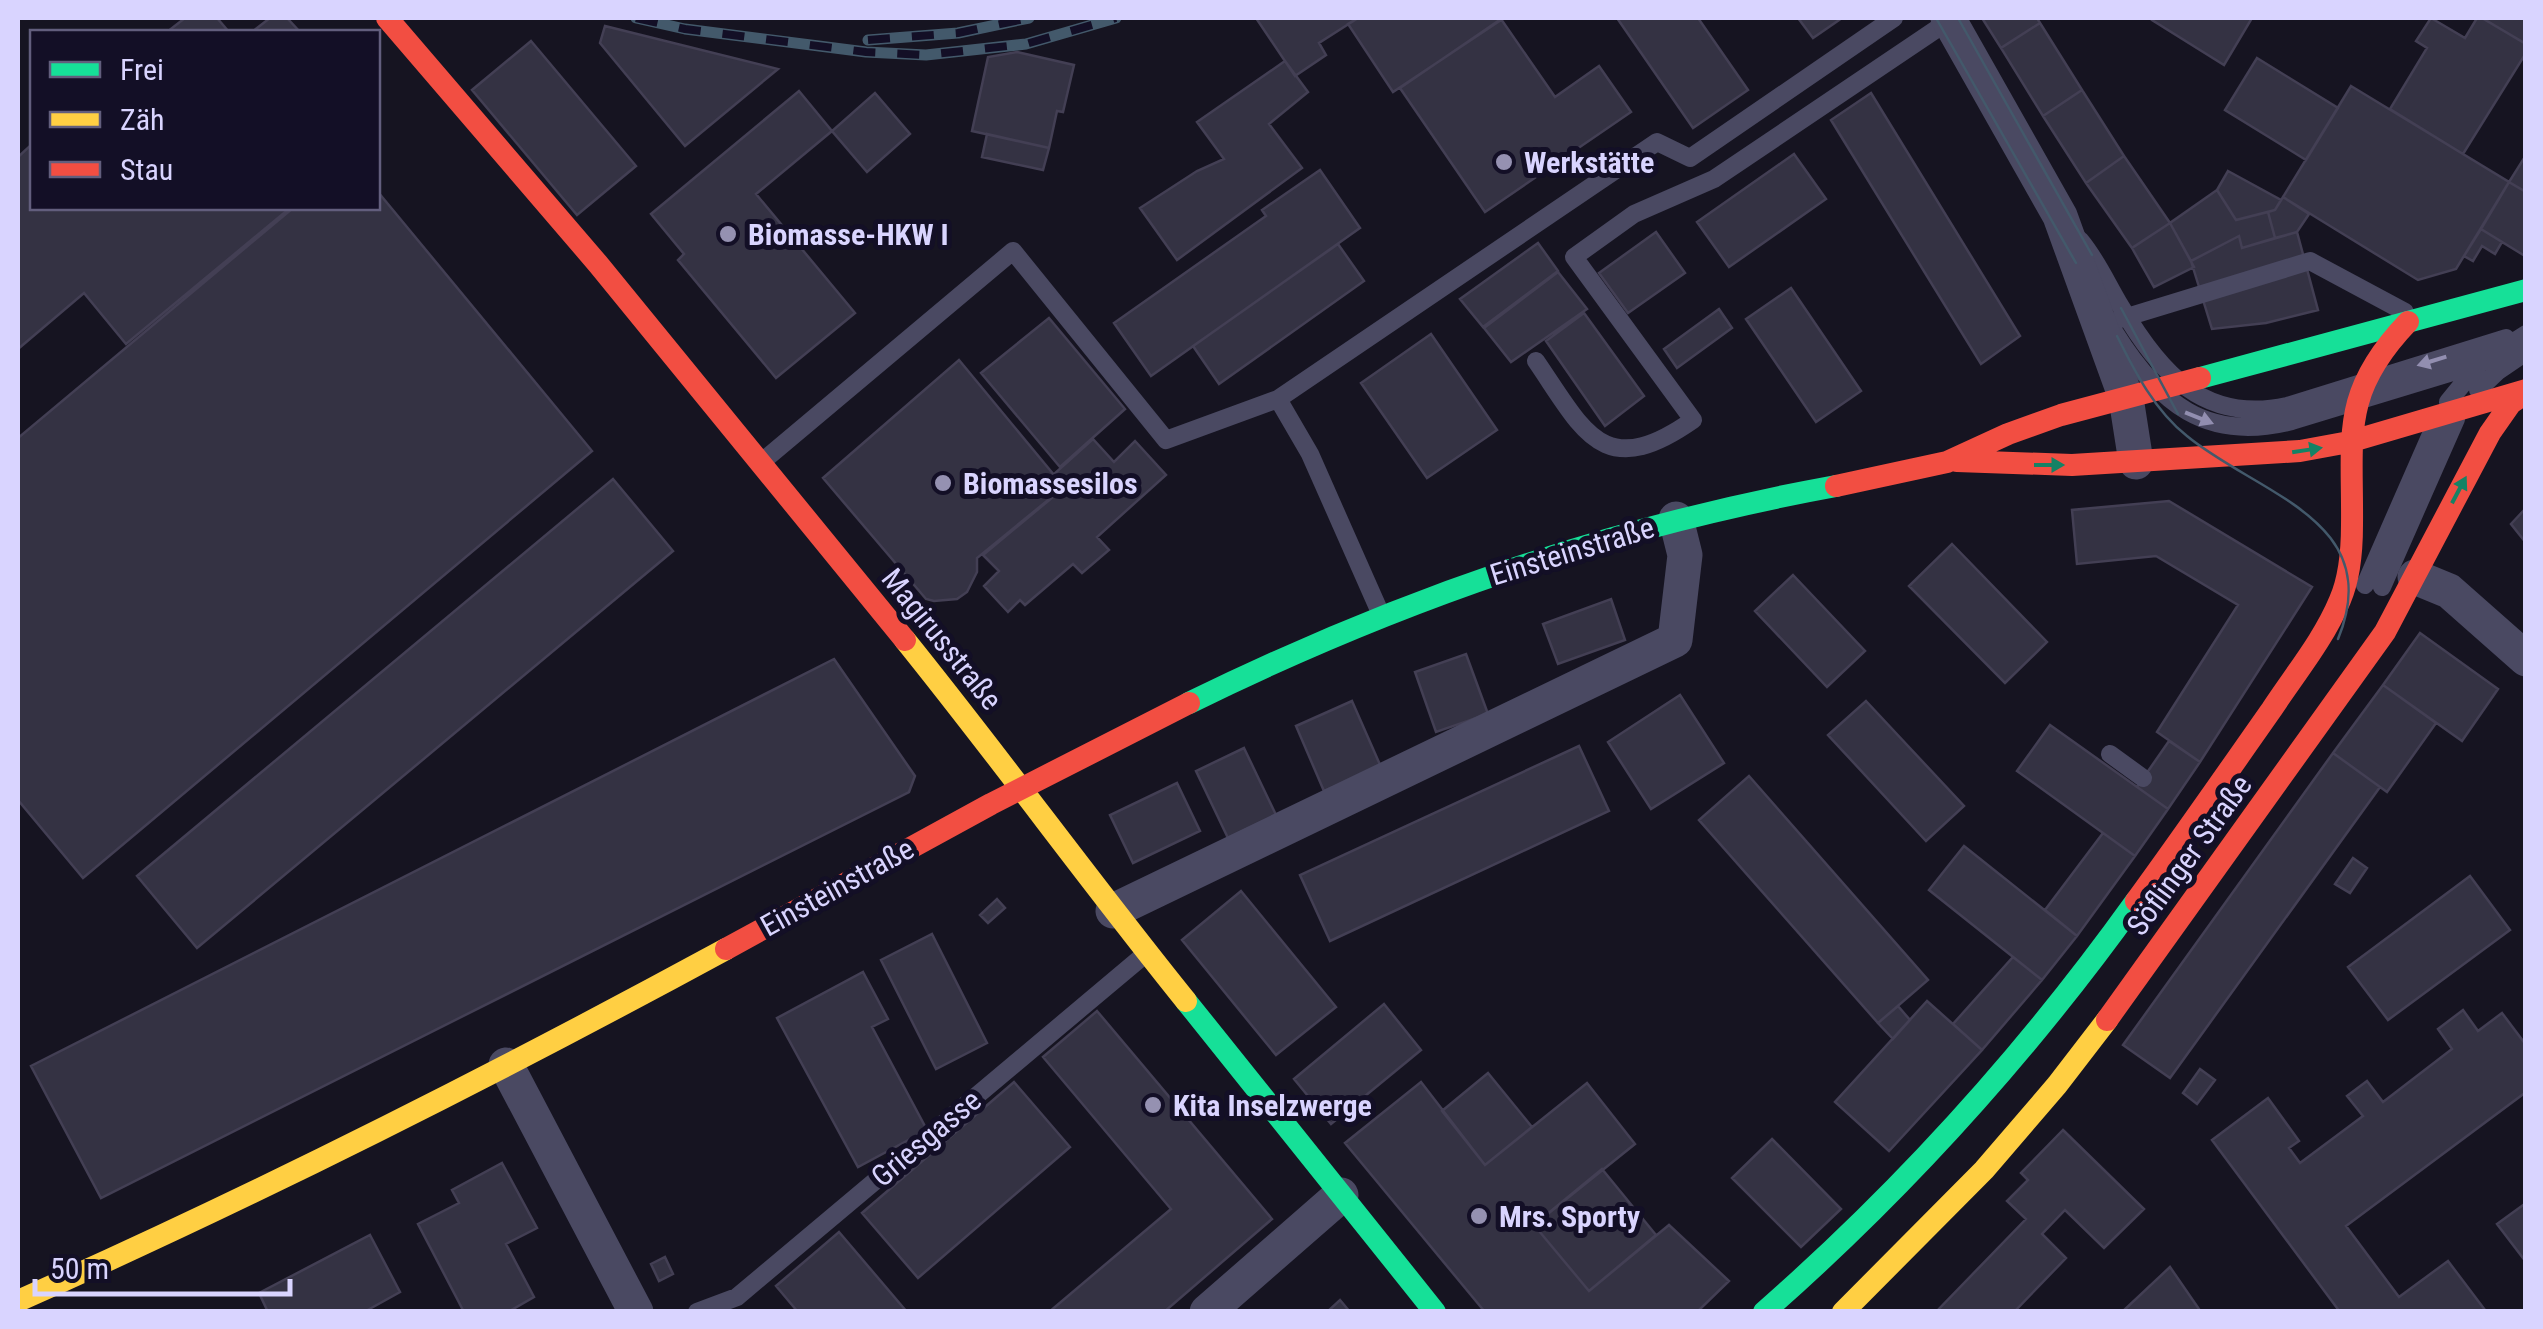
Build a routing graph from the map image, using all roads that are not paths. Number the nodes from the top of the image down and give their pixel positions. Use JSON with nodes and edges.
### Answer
{"nodes":[{"id":1,"x":388,"y":18,"type":"edge"},
{"id":2,"x":1894,"y":18,"type":"edge"},
{"id":3,"x":1949,"y":19,"type":"edge"},
{"id":4,"x":2060,"y":216,"type":"junction"},
{"id":5,"x":2526,"y":290,"type":"edge"},
{"id":6,"x":2112,"y":321,"type":"junction"},
{"id":7,"x":2413,"y":321,"type":"junction"},
{"id":8,"x":2526,"y":333,"type":"edge"},
{"id":9,"x":2526,"y":351,"type":"edge"},
{"id":10,"x":1536,"y":361,"type":"dead end"},
{"id":11,"x":2480,"y":364,"type":"junction"},
{"id":12,"x":2155,"y":390,"type":"junction"},
{"id":13,"x":2526,"y":391,"type":"edge"},
{"id":14,"x":2358,"y":392,"type":"junction"},
{"id":15,"x":1278,"y":399,"type":"junction"},
{"id":16,"x":2462,"y":409,"type":"junction"},
{"id":17,"x":2439,"y":416,"type":"junction"},
{"id":18,"x":2349,"y":442,"type":"junction"},
{"id":19,"x":1952,"y":461,"type":"junction"},
{"id":20,"x":2136,"y":462,"type":"junction"},
{"id":21,"x":760,"y":463,"type":"junction"},
{"id":22,"x":1676,"y":520,"type":"junction"},
{"id":23,"x":2353,"y":526,"type":"junction"},
{"id":24,"x":2393,"y":570,"type":"junction"},
{"id":25,"x":2341,"y":598,"type":"junction"},
{"id":26,"x":2376,"y":603,"type":"dead end"},
{"id":27,"x":1382,"y":615,"type":"junction"},
{"id":28,"x":2348,"y":639,"type":"junction"},
{"id":29,"x":2526,"y":659,"type":"edge"},
{"id":30,"x":2110,"y":754,"type":"dead end"},
{"id":31,"x":2143,"y":778,"type":"dead end"},
{"id":32,"x":1022,"y":788,"type":"junction"},
{"id":33,"x":1113,"y":911,"type":"junction"},
{"id":34,"x":1147,"y":952,"type":"junction"},
{"id":35,"x":2098,"y":983,"type":"dead end"},
{"id":36,"x":506,"y":1064,"type":"junction"},
{"id":37,"x":1341,"y":1195,"type":"junction"},
{"id":38,"x":18,"y":1301,"type":"edge"},
{"id":39,"x":636,"y":1312,"type":"edge"},
{"id":40,"x":697,"y":1312,"type":"edge"},
{"id":41,"x":1207,"y":1312,"type":"edge"},
{"id":42,"x":1435,"y":1312,"type":"edge"},
{"id":43,"x":1764,"y":1312,"type":"edge"},
{"id":44,"x":1820,"y":1312,"type":"edge"},
{"id":45,"x":1844,"y":1312,"type":"edge"}],
"edges":[{"from":1,"to":21,"type":"street","name":"Magirusstraße"},
{"from":2,"to":15,"type":"lane"},
{"from":3,"to":4,"type":"street"},
{"from":3,"to":10,"type":"lane"},
{"from":4,"to":6,"type":"street"},
{"from":4,"to":6,"type":"lane"},
{"from":5,"to":7,"type":"street","name":"Einsteinstraße"},
{"from":6,"to":7,"type":"lane"},
{"from":6,"to":12,"type":"street"},
{"from":6,"to":12,"type":"lane"},
{"from":7,"to":12,"type":"street","name":"Einsteinstraße"},
{"from":7,"to":14,"type":"street"},
{"from":8,"to":11,"type":"lane"},
{"from":8,"to":14,"type":"lane","one_way":true},
{"from":9,"to":11,"type":"lane"},
{"from":9,"to":16,"type":"lane"},
{"from":11,"to":14,"type":"lane"},
{"from":11,"to":17,"type":"lane"},
{"from":12,"to":14,"type":"lane"},
{"from":12,"to":19,"type":"street","name":"Einsteinstraße"},
{"from":12,"to":20,"type":"street"},
{"from":13,"to":16,"type":"street","name":"Einsteinstraße"},
{"from":24,"to":13,"type":"street","name":"Söflinger Straße","one_way":true},
{"from":14,"to":18,"type":"street","name":"Söflinger Straße"},
{"from":15,"to":21,"type":"lane"},
{"from":15,"to":27,"type":"lane"},
{"from":16,"to":17,"type":"street","name":"Einsteinstraße"},
{"from":16,"to":24,"type":"lane"},
{"from":17,"to":18,"type":"street","name":"Einsteinstraße"},
{"from":17,"to":24,"type":"lane"},
{"from":20,"to":18,"type":"street","name":"Einsteinstraße","one_way":true},
{"from":18,"to":23,"type":"street","name":"Söflinger Straße"},
{"from":19,"to":20,"type":"street","name":"Einsteinstraße","one_way":true},
{"from":19,"to":22,"type":"street","name":"Einsteinstraße"},
{"from":21,"to":32,"type":"street","name":"Magirusstraße"},
{"from":22,"to":27,"type":"street","name":"Einsteinstraße"},
{"from":22,"to":33,"type":"street","name":"Einsteinstraße"},
{"from":23,"to":24,"type":"street"},
{"from":23,"to":25,"type":"street","name":"Söflinger Straße"},
{"from":24,"to":26,"type":"lane"},
{"from":24,"to":28,"type":"lane"},
{"from":24,"to":29,"type":"street"},
{"from":24,"to":45,"type":"street","name":"Söflinger Straße"},
{"from":25,"to":28,"type":"lane"},
{"from":25,"to":43,"type":"street","name":"Söflinger Straße"},
{"from":27,"to":32,"type":"street","name":"Einsteinstraße"},
{"from":28,"to":35,"type":"lane"},
{"from":28,"to":44,"type":"lane"},
{"from":30,"to":31,"type":"lane"},
{"from":32,"to":33,"type":"street","name":"Magirusstraße"},
{"from":32,"to":36,"type":"street","name":"Einsteinstraße"},
{"from":33,"to":34,"type":"street","name":"Magirusstraße"},
{"from":34,"to":37,"type":"street","name":"Magirusstraße"},
{"from":34,"to":40,"type":"lane","name":"Griesgasse"},
{"from":36,"to":38,"type":"street","name":"Einsteinstraße"},
{"from":36,"to":39,"type":"street"},
{"from":37,"to":41,"type":"street"},
{"from":37,"to":42,"type":"street","name":"Magirusstraße"}]}
